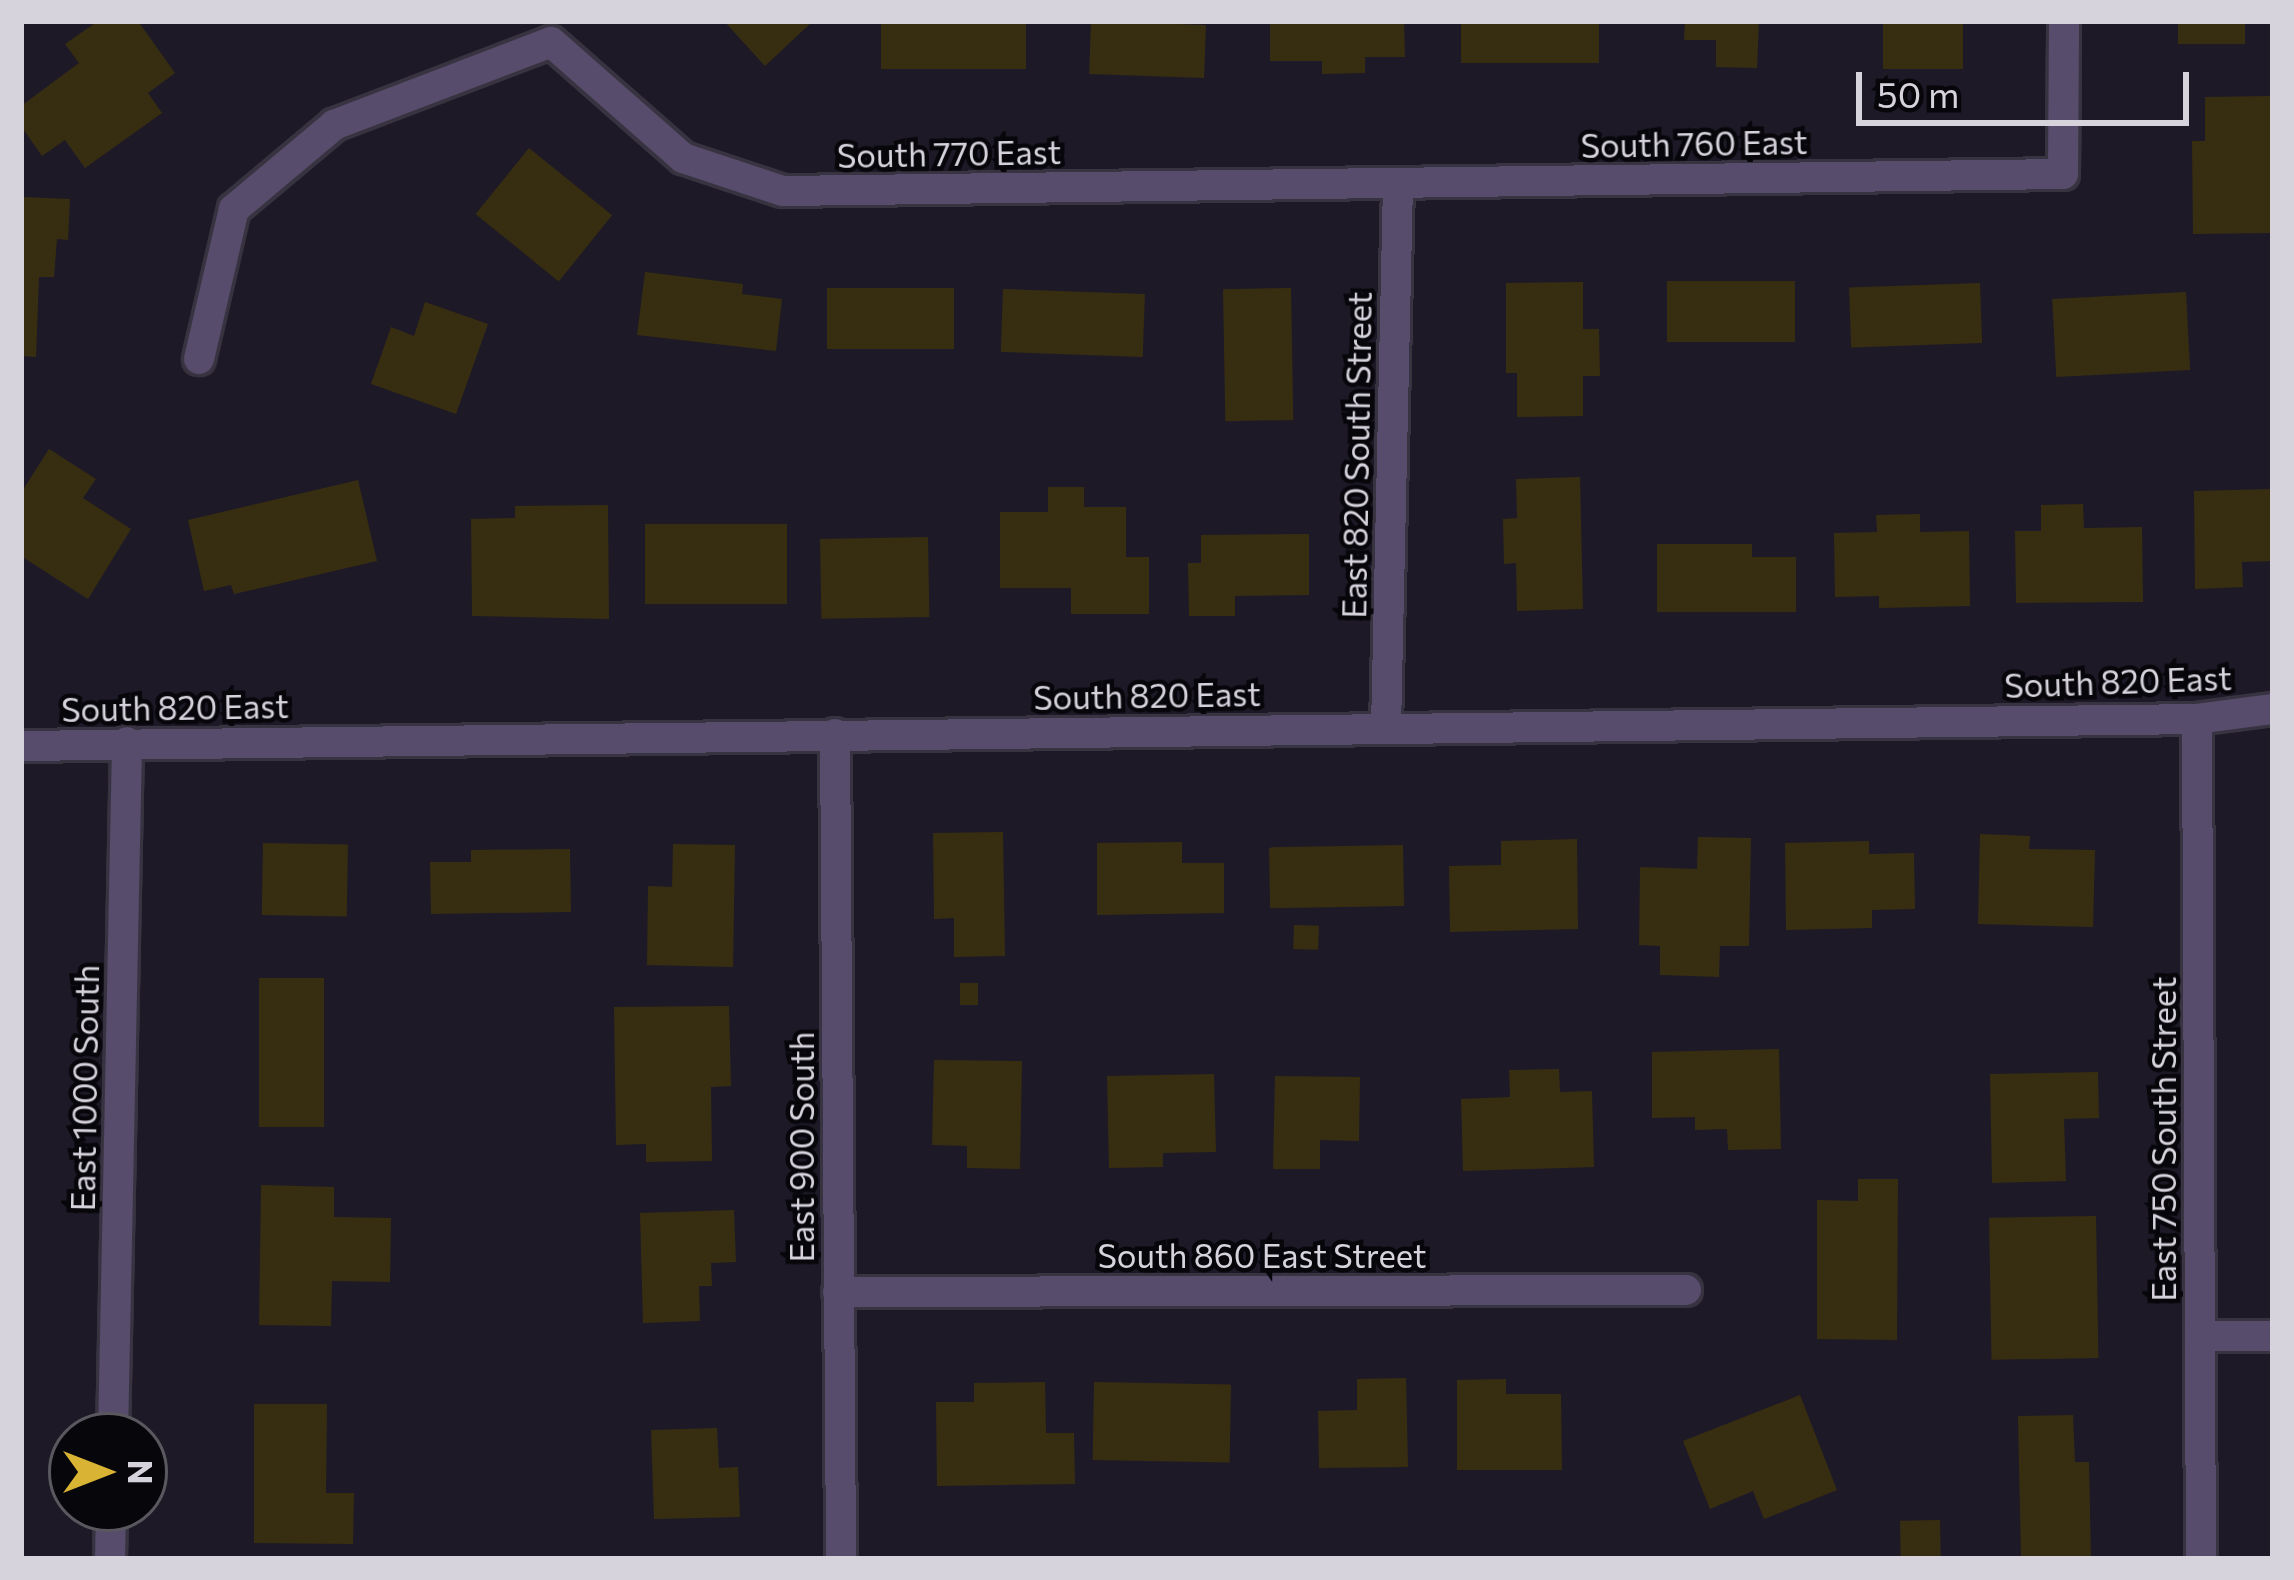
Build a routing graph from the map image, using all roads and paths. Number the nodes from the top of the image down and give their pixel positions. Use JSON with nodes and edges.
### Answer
{"nodes":[{"id":1,"x":2064,"y":21,"type":"edge"},
{"id":2,"x":549,"y":31,"type":"edge"},
{"id":3,"x":1398,"y":183,"type":"junction"},
{"id":4,"x":199,"y":359,"type":"dead end"},
{"id":5,"x":2273,"y":709,"type":"edge"},
{"id":6,"x":2197,"y":719,"type":"junction"},
{"id":7,"x":1386,"y":728,"type":"junction"},
{"id":8,"x":835,"y":734,"type":"junction"},
{"id":9,"x":127,"y":742,"type":"junction"},
{"id":10,"x":21,"y":746,"type":"edge"},
{"id":11,"x":1686,"y":1290,"type":"dead end"},
{"id":12,"x":838,"y":1292,"type":"junction"},
{"id":13,"x":2200,"y":1336,"type":"junction"},
{"id":14,"x":2273,"y":1336,"type":"edge"},
{"id":15,"x":113,"y":1412,"type":"edge"},
{"id":16,"x":841,"y":1559,"type":"edge"},
{"id":17,"x":2201,"y":1559,"type":"edge"}],
"edges":[{"from":1,"to":3,"type":"street","name":"South 760 East"},
{"from":2,"to":3,"type":"street","name":"South 770 East"},
{"from":2,"to":4,"type":"street"},
{"from":3,"to":7,"type":"street","name":"East 820 South Street"},
{"from":5,"to":6,"type":"street","name":"South 820 East"},
{"from":6,"to":7,"type":"street","name":"South 820 East"},
{"from":6,"to":13,"type":"street","name":"East 750 South Street"},
{"from":7,"to":8,"type":"street","name":"South 820 East"},
{"from":8,"to":9,"type":"street","name":"South 820 East"},
{"from":8,"to":12,"type":"street","name":"East 900 South"},
{"from":9,"to":10,"type":"street","name":"South 820 East"},
{"from":9,"to":15,"type":"street","name":"East 1000 South"},
{"from":11,"to":12,"type":"street","name":"South 860 East Street"},
{"from":12,"to":16,"type":"street","name":"East 900 South"},
{"from":13,"to":14,"type":"street"},
{"from":13,"to":17,"type":"street","name":"East 750 South Street"}]}
